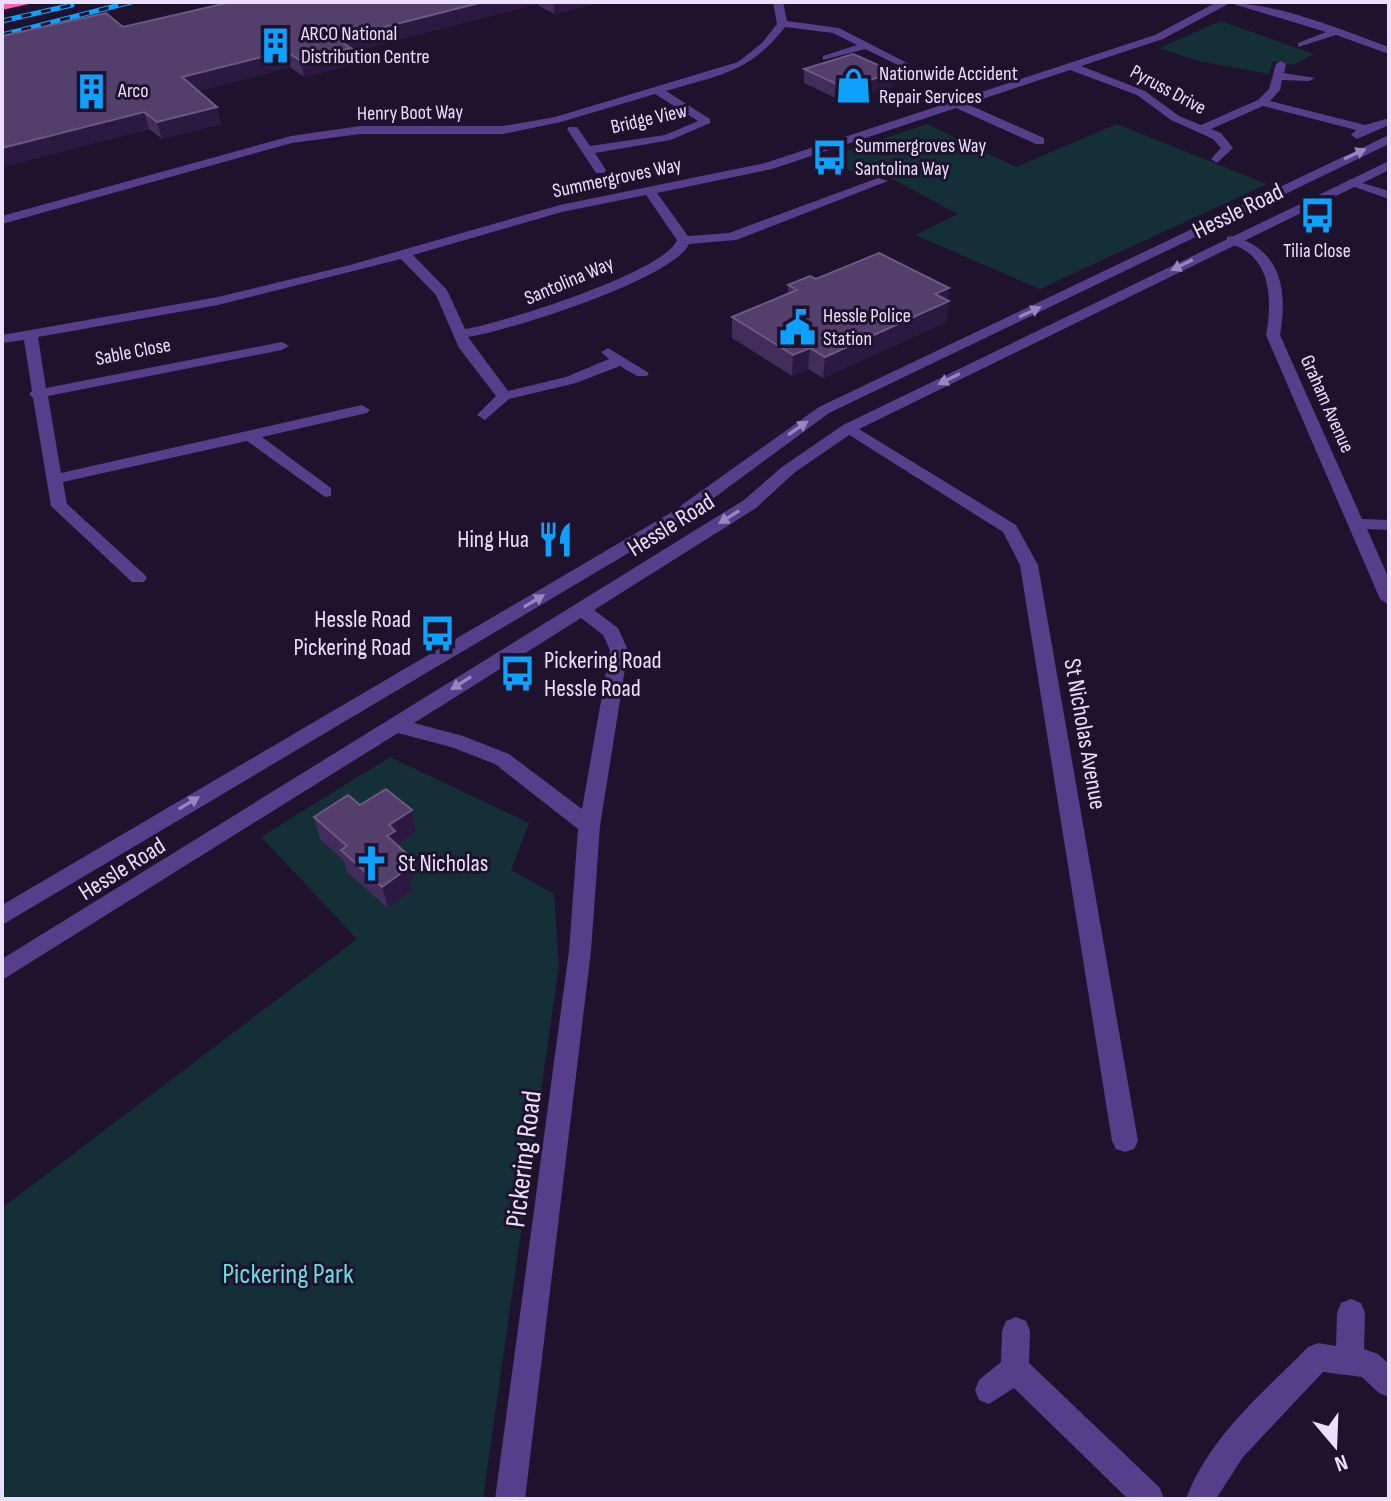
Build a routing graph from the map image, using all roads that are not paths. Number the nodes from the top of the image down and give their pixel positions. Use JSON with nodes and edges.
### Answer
{"nodes":[{"id":1,"x":25,"y":2,"type":"edge"},
{"id":2,"x":778,"y":2,"type":"edge"},
{"id":3,"x":1225,"y":2,"type":"edge"},
{"id":4,"x":1234,"y":2,"type":"edge"},
{"id":5,"x":3,"y":4,"type":"edge"},
{"id":6,"x":782,"y":24,"type":"junction"},
{"id":7,"x":1333,"y":33,"type":"junction"},
{"id":8,"x":1389,"y":39,"type":"edge"},
{"id":9,"x":1376,"y":44,"type":"junction"},
{"id":10,"x":1302,"y":45,"type":"dead end"},
{"id":11,"x":864,"y":46,"type":"junction"},
{"id":12,"x":1389,"y":51,"type":"edge"},
{"id":13,"x":827,"y":58,"type":"edge"},
{"id":14,"x":904,"y":64,"type":"dead end"},
{"id":15,"x":1073,"y":67,"type":"junction"},
{"id":16,"x":1309,"y":78,"type":"dead end"},
{"id":17,"x":657,"y":90,"type":"junction"},
{"id":18,"x":1262,"y":102,"type":"junction"},
{"id":19,"x":958,"y":104,"type":"junction"},
{"id":20,"x":1389,"y":121,"type":"edge"},
{"id":21,"x":573,"y":129,"type":"dead end"},
{"id":22,"x":1202,"y":129,"type":"junction"},
{"id":23,"x":1389,"y":139,"type":"edge"},
{"id":24,"x":1040,"y":141,"type":"dead end"},
{"id":25,"x":588,"y":150,"type":"junction"},
{"id":26,"x":1217,"y":159,"type":"dead end"},
{"id":27,"x":1389,"y":165,"type":"edge"},
{"id":28,"x":600,"y":170,"type":"dead end"},
{"id":29,"x":846,"y":178,"type":"dead end"},
{"id":30,"x":882,"y":181,"type":"dead end"},
{"id":31,"x":1353,"y":182,"type":"junction"},
{"id":32,"x":864,"y":188,"type":"junction"},
{"id":33,"x":649,"y":191,"type":"junction"},
{"id":34,"x":1389,"y":195,"type":"edge"},
{"id":35,"x":2,"y":220,"type":"edge"},
{"id":36,"x":684,"y":240,"type":"junction"},
{"id":37,"x":1232,"y":240,"type":"junction"},
{"id":38,"x":404,"y":254,"type":"junction"},
{"id":39,"x":458,"y":334,"type":"junction"},
{"id":40,"x":30,"y":335,"type":"junction"},
{"id":41,"x":2,"y":339,"type":"edge"},
{"id":42,"x":282,"y":346,"type":"dead end"},
{"id":43,"x":642,"y":373,"type":"dead end"},
{"id":44,"x":37,"y":394,"type":"junction"},
{"id":45,"x":504,"y":396,"type":"junction"},
{"id":46,"x":362,"y":410,"type":"dead end"},
{"id":47,"x":485,"y":415,"type":"dead end"},
{"id":48,"x":849,"y":428,"type":"junction"},
{"id":49,"x":251,"y":436,"type":"junction"},
{"id":50,"x":55,"y":479,"type":"junction"},
{"id":51,"x":325,"y":492,"type":"dead end"},
{"id":52,"x":1357,"y":524,"type":"junction"},
{"id":53,"x":1389,"y":525,"type":"edge"},
{"id":54,"x":138,"y":578,"type":"dead end"},
{"id":55,"x":1389,"y":599,"type":"edge"},
{"id":56,"x":581,"y":609,"type":"junction"},
{"id":57,"x":392,"y":725,"type":"junction"},
{"id":58,"x":589,"y":826,"type":"junction"},
{"id":59,"x":2,"y":916,"type":"edge"},
{"id":60,"x":2,"y":971,"type":"edge"},
{"id":61,"x":1125,"y":1141,"type":"dead end"},
{"id":62,"x":1351,"y":1313,"type":"dead end"},
{"id":63,"x":1016,"y":1331,"type":"dead end"},
{"id":64,"x":1350,"y":1362,"type":"junction"},
{"id":65,"x":1015,"y":1369,"type":"junction"},
{"id":66,"x":1389,"y":1383,"type":"edge"},
{"id":67,"x":989,"y":1390,"type":"dead end"},
{"id":68,"x":510,"y":1499,"type":"edge"},
{"id":69,"x":1149,"y":1499,"type":"edge"},
{"id":70,"x":1201,"y":1499,"type":"edge"}],
"edges":[{"from":1,"to":5,"type":"highway"},
{"from":2,"to":6,"type":"street"},
{"from":3,"to":15,"type":"street","name":"Summergroves Way"},
{"from":4,"to":7,"type":"street"},
{"from":6,"to":11,"type":"street"},
{"from":6,"to":17,"type":"street","name":"Henry Boot Way"},
{"from":7,"to":9,"type":"street"},
{"from":7,"to":10,"type":"street"},
{"from":8,"to":9,"type":"street"},
{"from":9,"to":12,"type":"street"},
{"from":11,"to":13,"type":"street"},
{"from":11,"to":14,"type":"street"},
{"from":15,"to":19,"type":"street","name":"Summergroves Way"},
{"from":15,"to":22,"type":"street","name":"Pyruss Drive"},
{"from":16,"to":18,"type":"street"},
{"from":17,"to":25,"type":"street","name":"Bridge View"},
{"from":17,"to":35,"type":"street","name":"Henry Boot Way"},
{"from":18,"to":20,"type":"street"},
{"from":18,"to":22,"type":"street"},
{"from":19,"to":24,"type":"street"},
{"from":19,"to":33,"type":"street","name":"Summergroves Way"},
{"from":21,"to":25,"type":"street","name":"Bridge View"},
{"from":22,"to":26,"type":"street","name":"Pyruss Drive"},
{"from":59,"to":23,"type":"street","name":"Hessle Road","one_way":true},
{"from":25,"to":28,"type":"street","name":"Bridge View"},
{"from":27,"to":31,"type":"street","name":"Hessle Road"},
{"from":29,"to":32,"type":"street"},
{"from":30,"to":32,"type":"street"},
{"from":31,"to":34,"type":"street"},
{"from":31,"to":37,"type":"street","name":"Hessle Road"},
{"from":32,"to":36,"type":"street"},
{"from":33,"to":36,"type":"street"},
{"from":33,"to":38,"type":"street","name":"Summergroves Way"},
{"from":36,"to":39,"type":"street","name":"Santolina Way"},
{"from":37,"to":48,"type":"street","name":"Hessle Road","one_way":true},
{"from":37,"to":52,"type":"street","name":"Graham Avenue"},
{"from":38,"to":39,"type":"street"},
{"from":38,"to":40,"type":"street","name":"Summergroves Way"},
{"from":39,"to":45,"type":"street"},
{"from":40,"to":41,"type":"street","name":"Summergroves Way"},
{"from":40,"to":44,"type":"street"},
{"from":42,"to":44,"type":"street","name":"Sable Close"},
{"from":43,"to":45,"type":"street"},
{"from":44,"to":50,"type":"street"},
{"from":45,"to":47,"type":"street"},
{"from":46,"to":49,"type":"street"},
{"from":48,"to":56,"type":"street","name":"Hessle Road","one_way":true},
{"from":48,"to":61,"type":"street","name":"St Nicholas Avenue"},
{"from":49,"to":50,"type":"street"},
{"from":49,"to":51,"type":"street"},
{"from":50,"to":54,"type":"street"},
{"from":52,"to":53,"type":"street"},
{"from":52,"to":55,"type":"street","name":"Graham Avenue"},
{"from":56,"to":57,"type":"street","name":"Hessle Road","one_way":true},
{"from":56,"to":58,"type":"street","name":"Pickering Road"},
{"from":57,"to":58,"type":"street"},
{"from":57,"to":60,"type":"street","name":"Hessle Road"},
{"from":58,"to":68,"type":"street","name":"Pickering Road"},
{"from":62,"to":64,"type":"street"},
{"from":63,"to":65,"type":"street"},
{"from":64,"to":66,"type":"street"},
{"from":64,"to":70,"type":"street"},
{"from":65,"to":67,"type":"street"},
{"from":65,"to":69,"type":"street"}]}
